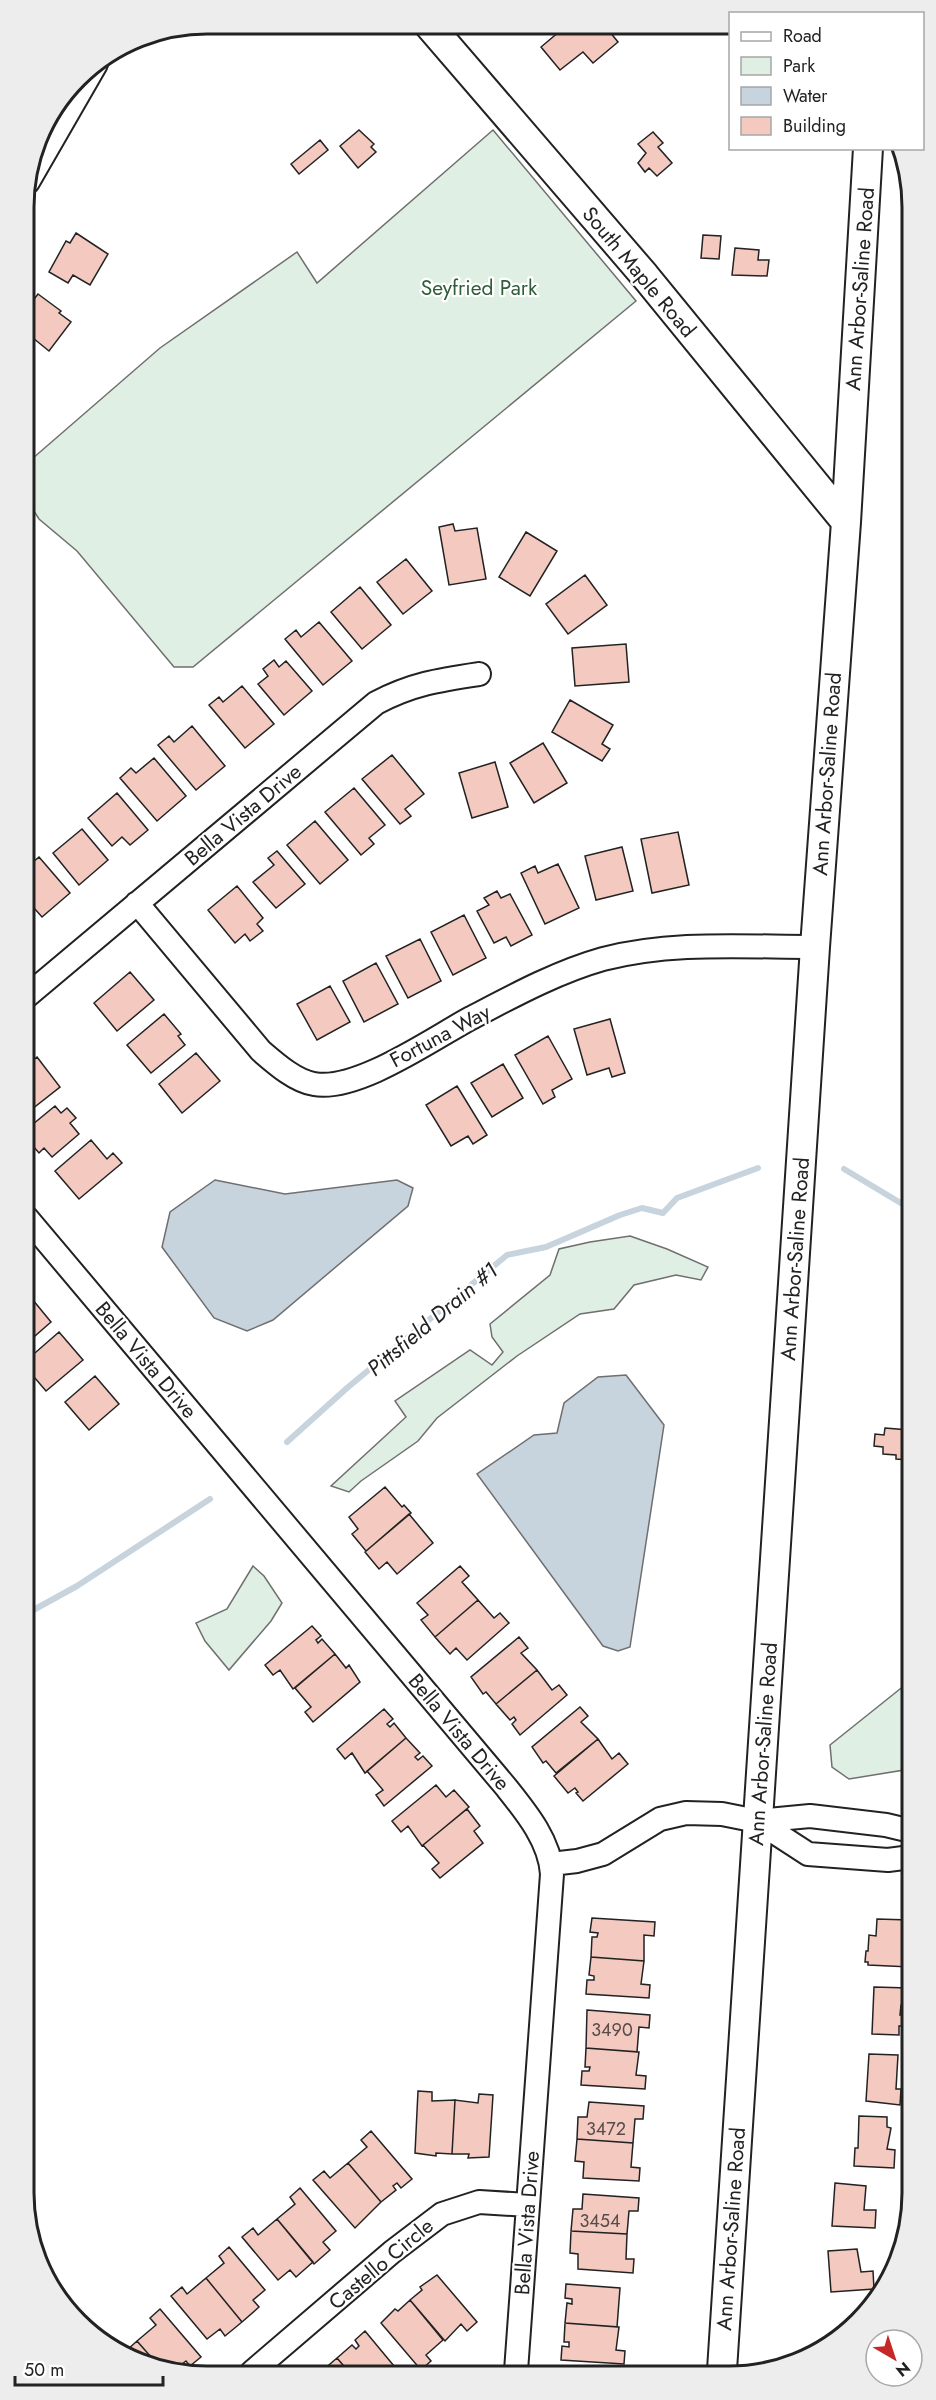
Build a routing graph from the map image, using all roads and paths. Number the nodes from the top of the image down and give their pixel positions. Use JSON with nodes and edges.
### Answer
{"nodes":[{"id":1,"x":438,"y":35,"type":"edge"},
{"id":2,"x":79,"y":93,"type":"edge"},
{"id":3,"x":868,"y":150,"type":"edge"},
{"id":4,"x":43,"y":156,"type":"edge"},
{"id":5,"x":846,"y":522,"type":"junction"},
{"id":6,"x":480,"y":674,"type":"dead end"},
{"id":7,"x":137,"y":903,"type":"junction"},
{"id":8,"x":815,"y":947,"type":"junction"},
{"id":9,"x":35,"y":989,"type":"edge"},
{"id":10,"x":35,"y":1228,"type":"edge"},
{"id":11,"x":757,"y":1821,"type":"junction"},
{"id":12,"x":901,"y":1829,"type":"edge"},
{"id":13,"x":901,"y":1858,"type":"edge"},
{"id":14,"x":551,"y":1864,"type":"junction"},
{"id":15,"x":528,"y":2205,"type":"junction"},
{"id":16,"x":259,"y":2366,"type":"edge"},
{"id":17,"x":516,"y":2366,"type":"edge"},
{"id":18,"x":722,"y":2366,"type":"edge"}],
"edges":[{"from":1,"to":5,"type":"main road","name":"South Maple Road"},
{"from":2,"to":4,"type":"street"},
{"from":3,"to":5,"type":"main road","name":"Ann Arbor-Saline Road"},
{"from":5,"to":8,"type":"main road","name":"Ann Arbor-Saline Road"},
{"from":6,"to":7,"type":"street","name":"Bella Vista Drive"},
{"from":7,"to":8,"type":"street","name":"Fortuna Way"},
{"from":7,"to":9,"type":"street","name":"Bella Vista Drive"},
{"from":8,"to":11,"type":"main road","name":"Ann Arbor-Saline Road"},
{"from":10,"to":14,"type":"street","name":"Bella Vista Drive"},
{"from":11,"to":12,"type":"street"},
{"from":11,"to":13,"type":"street"},
{"from":11,"to":14,"type":"street"},
{"from":11,"to":18,"type":"main road","name":"Ann Arbor-Saline Road"},
{"from":14,"to":15,"type":"street","name":"Bella Vista Drive"},
{"from":15,"to":16,"type":"street","name":"Castello Circle"},
{"from":15,"to":17,"type":"street","name":"Bella Vista Drive"}]}
